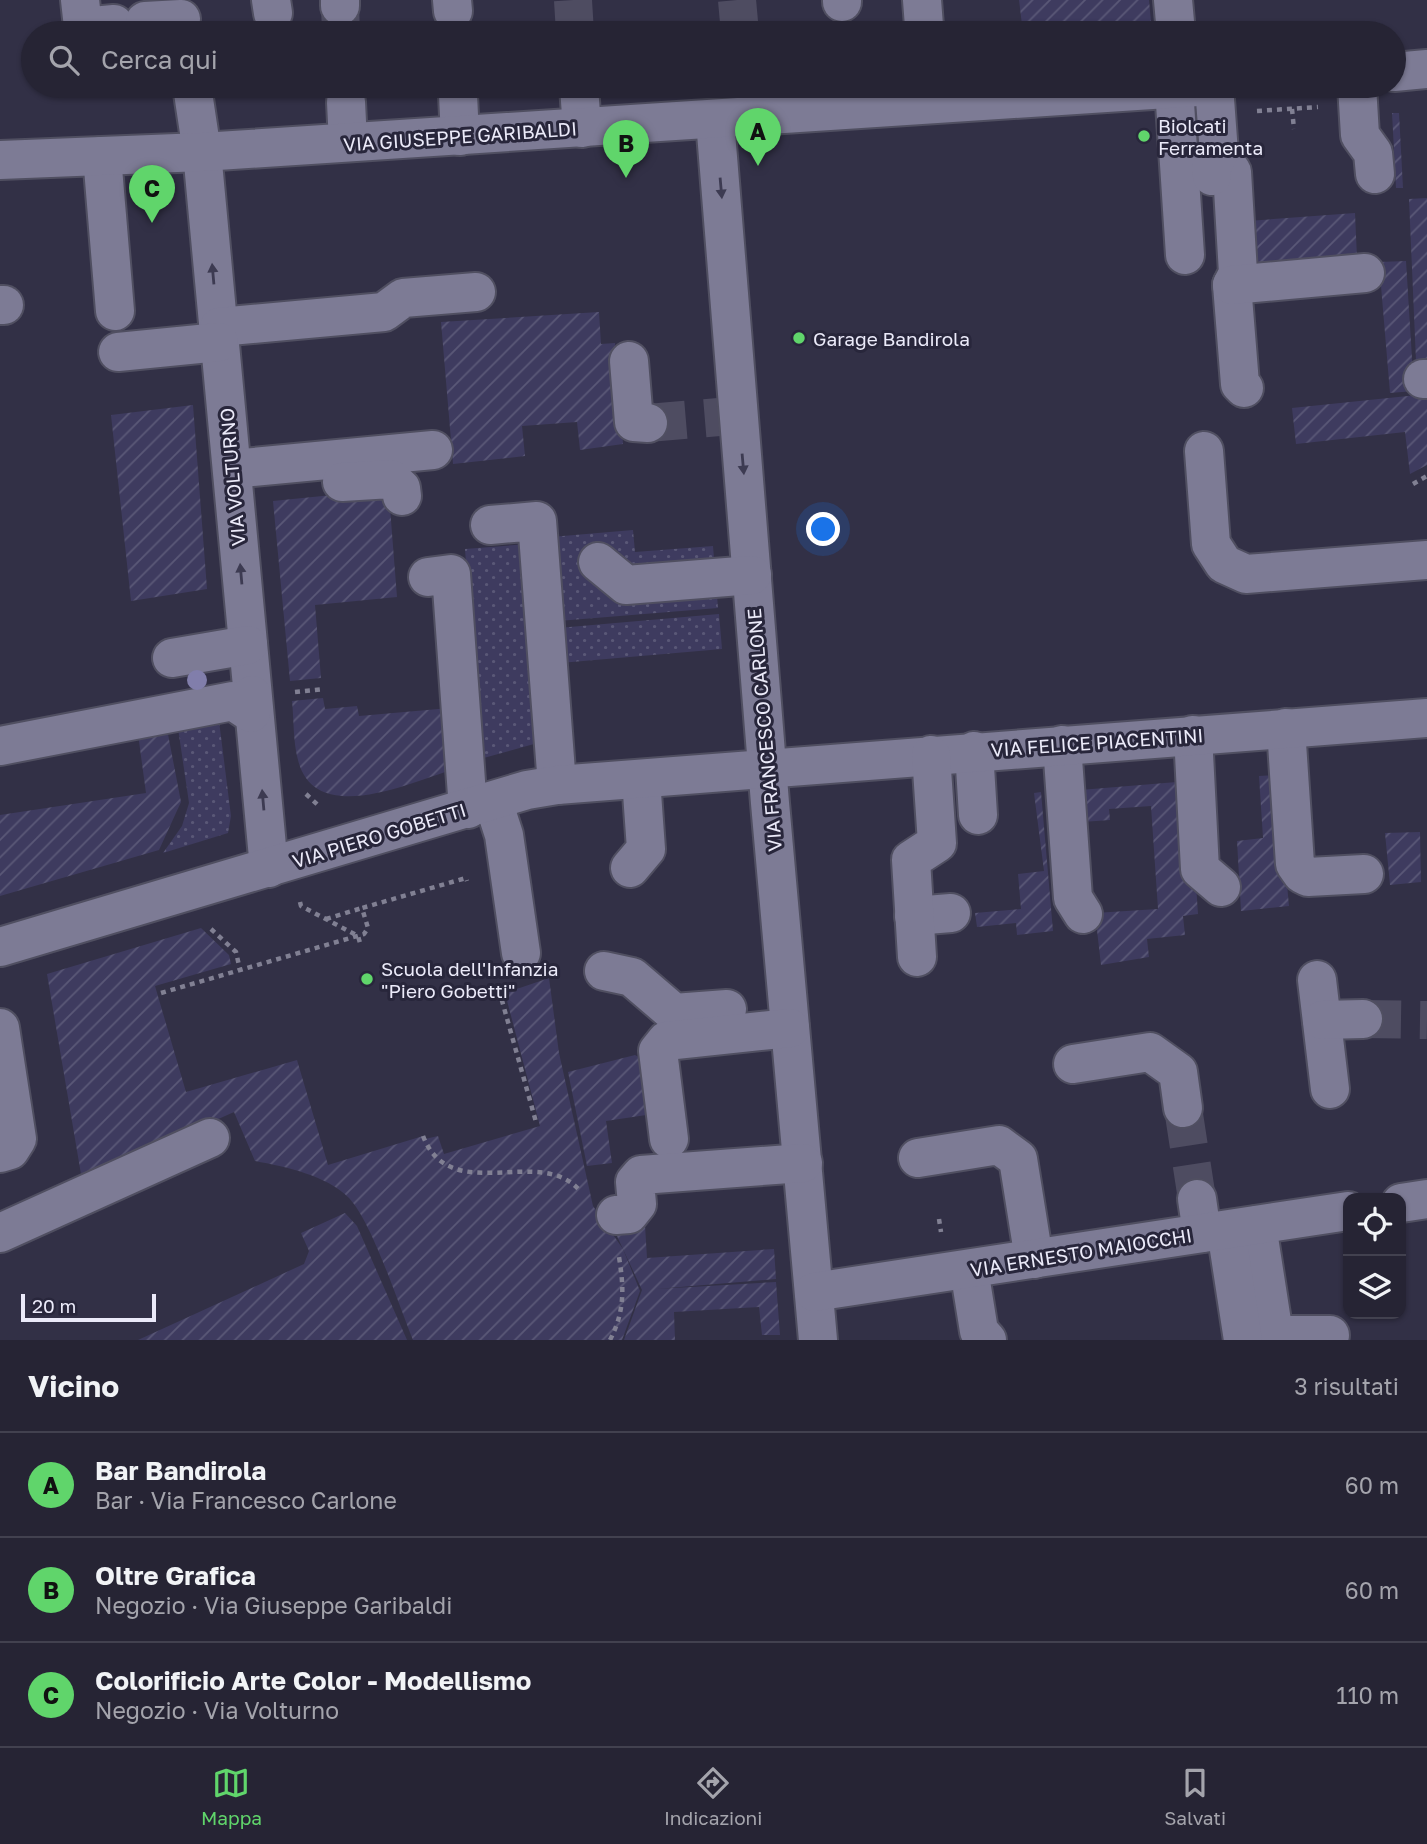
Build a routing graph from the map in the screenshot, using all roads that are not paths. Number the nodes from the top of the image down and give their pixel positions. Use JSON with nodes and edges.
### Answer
{"nodes":[{"id":1,"x":79,"y":0,"type":"edge"},
{"id":2,"x":1173,"y":0,"type":"edge"},
{"id":3,"x":161,"y":19,"type":"edge"},
{"id":4,"x":86,"y":21,"type":"edge"},
{"id":5,"x":142,"y":21,"type":"edge"},
{"id":6,"x":1175,"y":21,"type":"edge"},
{"id":7,"x":1427,"y":69,"type":"edge"},
{"id":8,"x":1406,"y":71,"type":"edge"},
{"id":9,"x":194,"y":98,"type":"edge"},
{"id":10,"x":458,"y":98,"type":"edge"},
{"id":11,"x":580,"y":98,"type":"edge"},
{"id":12,"x":883,"y":98,"type":"edge"},
{"id":13,"x":1194,"y":98,"type":"edge"},
{"id":14,"x":1197,"y":98,"type":"edge"},
{"id":15,"x":1358,"y":98,"type":"edge"},
{"id":16,"x":346,"y":102,"type":"dead end"},
{"id":17,"x":734,"y":108,"type":"edge"},
{"id":18,"x":582,"y":128,"type":"junction"},
{"id":19,"x":460,"y":136,"type":"junction"},
{"id":20,"x":348,"y":142,"type":"junction"},
{"id":21,"x":202,"y":152,"type":"junction"},
{"id":22,"x":102,"y":156,"type":"junction"},
{"id":23,"x":0,"y":160,"type":"edge"},
{"id":24,"x":1374,"y":173,"type":"dead end"},
{"id":25,"x":1211,"y":264,"type":"junction"},
{"id":26,"x":1364,"y":274,"type":"dead end"},
{"id":27,"x":476,"y":292,"type":"dead end"},
{"id":28,"x":115,"y":311,"type":"dead end"},
{"id":29,"x":219,"y":335,"type":"junction"},
{"id":30,"x":118,"y":352,"type":"dead end"},
{"id":31,"x":629,"y":361,"type":"dead end"},
{"id":32,"x":1244,"y":388,"type":"dead end"},
{"id":33,"x":648,"y":423,"type":"dead end"},
{"id":34,"x":433,"y":450,"type":"dead end"},
{"id":35,"x":1204,"y":451,"type":"dead end"},
{"id":36,"x":284,"y":463,"type":"junction"},
{"id":37,"x":232,"y":468,"type":"junction"},
{"id":38,"x":402,"y":496,"type":"dead end"},
{"id":39,"x":490,"y":525,"type":"dead end"},
{"id":40,"x":598,"y":562,"type":"dead end"},
{"id":41,"x":752,"y":575,"type":"junction"},
{"id":42,"x":1422,"y":576,"type":"edge"},
{"id":43,"x":428,"y":577,"type":"dead end"},
{"id":44,"x":248,"y":645,"type":"junction"},
{"id":45,"x":172,"y":658,"type":"dead end"},
{"id":46,"x":271,"y":694,"type":"junction"},
{"id":47,"x":1427,"y":718,"type":"edge"},
{"id":48,"x":1286,"y":728,"type":"junction"},
{"id":49,"x":1192,"y":735,"type":"junction"},
{"id":50,"x":1062,"y":745,"type":"junction"},
{"id":51,"x":0,"y":746,"type":"edge"},
{"id":52,"x":974,"y":751,"type":"junction"},
{"id":53,"x":931,"y":755,"type":"junction"},
{"id":54,"x":767,"y":767,"type":"junction"},
{"id":55,"x":641,"y":779,"type":"junction"},
{"id":56,"x":557,"y":785,"type":"junction"},
{"id":57,"x":481,"y":805,"type":"junction"},
{"id":58,"x":978,"y":815,"type":"dead end"},
{"id":59,"x":269,"y":868,"type":"junction"},
{"id":60,"x":630,"y":868,"type":"dead end"},
{"id":61,"x":1364,"y":874,"type":"dead end"},
{"id":62,"x":1221,"y":887,"type":"dead end"},
{"id":63,"x":1083,"y":915,"type":"dead end"},
{"id":64,"x":0,"y":947,"type":"edge"},
{"id":65,"x":521,"y":953,"type":"dead end"},
{"id":66,"x":917,"y":957,"type":"dead end"},
{"id":67,"x":604,"y":971,"type":"dead end"},
{"id":68,"x":1317,"y":980,"type":"dead end"},
{"id":69,"x":790,"y":1016,"type":"junction"},
{"id":70,"x":1363,"y":1019,"type":"tunnel mouth"},
{"id":71,"x":1322,"y":1020,"type":"junction"},
{"id":72,"x":0,"y":1028,"type":"edge"},
{"id":73,"x":1073,"y":1064,"type":"dead end"},
{"id":74,"x":1331,"y":1089,"type":"dead end"},
{"id":75,"x":1183,"y":1108,"type":"tunnel mouth"},
{"id":76,"x":210,"y":1138,"type":"dead end"},
{"id":77,"x":669,"y":1139,"type":"dead end"},
{"id":78,"x":0,"y":1153,"type":"edge"},
{"id":79,"x":918,"y":1158,"type":"dead end"},
{"id":80,"x":803,"y":1163,"type":"junction"},
{"id":81,"x":1427,"y":1199,"type":"edge"},
{"id":82,"x":1406,"y":1202,"type":"edge"},
{"id":83,"x":1343,"y":1211,"type":"edge"},
{"id":84,"x":606,"y":1222,"type":"road end"},
{"id":85,"x":1220,"y":1222,"type":"junction"},
{"id":86,"x":0,"y":1233,"type":"edge"},
{"id":87,"x":1034,"y":1259,"type":"junction"},
{"id":88,"x":969,"y":1269,"type":"junction"},
{"id":89,"x":814,"y":1292,"type":"junction"},
{"id":90,"x":1330,"y":1335,"type":"dead end"},
{"id":91,"x":818,"y":1340,"type":"edge"},
{"id":92,"x":987,"y":1340,"type":"edge"},
{"id":93,"x":1243,"y":1340,"type":"edge"}],
"edges":[{"from":1,"to":4,"type":"street"},
{"from":2,"to":6,"type":"street"},
{"from":3,"to":5,"type":"street"},
{"from":7,"to":8,"type":"street"},
{"from":9,"to":21,"type":"street","name":"VIA VOLTURNO"},
{"from":10,"to":19,"type":"street"},
{"from":11,"to":18,"type":"street"},
{"from":12,"to":17,"type":"street","name":"VIA GIUSEPPE GARIBALDI"},
{"from":13,"to":25,"type":"street"},
{"from":14,"to":25,"type":"street"},
{"from":15,"to":24,"type":"street"},
{"from":16,"to":20,"type":"street"},
{"from":17,"to":18,"type":"street","name":"VIA GIUSEPPE GARIBALDI"},
{"from":17,"to":41,"type":"street","name":"VIA FRANCESCO CARLONE","one_way":true},
{"from":18,"to":19,"type":"street","name":"VIA GIUSEPPE GARIBALDI"},
{"from":19,"to":20,"type":"street","name":"VIA GIUSEPPE GARIBALDI"},
{"from":20,"to":21,"type":"street","name":"VIA GIUSEPPE GARIBALDI"},
{"from":21,"to":22,"type":"street","name":"VIA GIUSEPPE GARIBALDI"},
{"from":29,"to":21,"type":"street","name":"VIA VOLTURNO","one_way":true},
{"from":22,"to":23,"type":"street","name":"VIA GIUSEPPE GARIBALDI"},
{"from":22,"to":28,"type":"street"},
{"from":25,"to":26,"type":"street"},
{"from":25,"to":32,"type":"street"},
{"from":27,"to":29,"type":"street"},
{"from":29,"to":30,"type":"street"},
{"from":29,"to":37,"type":"street","name":"VIA VOLTURNO"},
{"from":31,"to":33,"type":"street"},
{"from":34,"to":36,"type":"street"},
{"from":35,"to":42,"type":"street"},
{"from":36,"to":37,"type":"street"},
{"from":36,"to":38,"type":"street"},
{"from":44,"to":37,"type":"street","name":"VIA VOLTURNO","one_way":true},
{"from":39,"to":56,"type":"street"},
{"from":40,"to":41,"type":"street"},
{"from":41,"to":54,"type":"street","name":"VIA FRANCESCO CARLONE"},
{"from":43,"to":57,"type":"street"},
{"from":44,"to":45,"type":"street"},
{"from":44,"to":46,"type":"street","name":"VIA VOLTURNO"},
{"from":46,"to":51,"type":"street"},
{"from":59,"to":46,"type":"street","name":"VIA VOLTURNO","one_way":true},
{"from":47,"to":48,"type":"street","name":"VIA FELICE PIACENTINI"},
{"from":48,"to":49,"type":"street","name":"VIA FELICE PIACENTINI"},
{"from":48,"to":61,"type":"street"},
{"from":49,"to":50,"type":"street","name":"VIA FELICE PIACENTINI"},
{"from":49,"to":62,"type":"street"},
{"from":50,"to":52,"type":"street","name":"VIA FELICE PIACENTINI"},
{"from":50,"to":63,"type":"street"},
{"from":52,"to":53,"type":"street","name":"VIA FELICE PIACENTINI"},
{"from":52,"to":58,"type":"street"},
{"from":53,"to":54,"type":"street","name":"VIA FELICE PIACENTINI"},
{"from":53,"to":66,"type":"street"},
{"from":54,"to":55,"type":"street","name":"VIA PIERO GOBETTI"},
{"from":54,"to":69,"type":"street","name":"VIA FRANCESCO CARLONE"},
{"from":55,"to":56,"type":"street","name":"VIA PIERO GOBETTI"},
{"from":55,"to":60,"type":"street"},
{"from":56,"to":57,"type":"street","name":"VIA PIERO GOBETTI"},
{"from":57,"to":59,"type":"street","name":"VIA PIERO GOBETTI"},
{"from":57,"to":65,"type":"street"},
{"from":59,"to":64,"type":"street","name":"VIA PIERO GOBETTI"},
{"from":67,"to":69,"type":"street"},
{"from":68,"to":71,"type":"street"},
{"from":69,"to":77,"type":"street"},
{"from":69,"to":80,"type":"street","name":"VIA FRANCESCO CARLONE"},
{"from":70,"to":71,"type":"street"},
{"from":71,"to":74,"type":"street"},
{"from":72,"to":78,"type":"street"},
{"from":73,"to":75,"type":"street"},
{"from":76,"to":86,"type":"street"},
{"from":79,"to":87,"type":"street"},
{"from":80,"to":84,"type":"street"},
{"from":80,"to":89,"type":"street","name":"VIA FRANCESCO CARLONE"},
{"from":81,"to":82,"type":"street"},
{"from":83,"to":85,"type":"street","name":"VIA ERNESTO MAIOCCHI"},
{"from":85,"to":87,"type":"street","name":"VIA ERNESTO MAIOCCHI"},
{"from":85,"to":90,"type":"street"},
{"from":85,"to":93,"type":"street"},
{"from":87,"to":88,"type":"street","name":"VIA ERNESTO MAIOCCHI"},
{"from":88,"to":89,"type":"street","name":"VIA ERNESTO MAIOCCHI"},
{"from":88,"to":92,"type":"street"},
{"from":89,"to":91,"type":"street","name":"VIA FRANCESCO CARLONE"}]}
